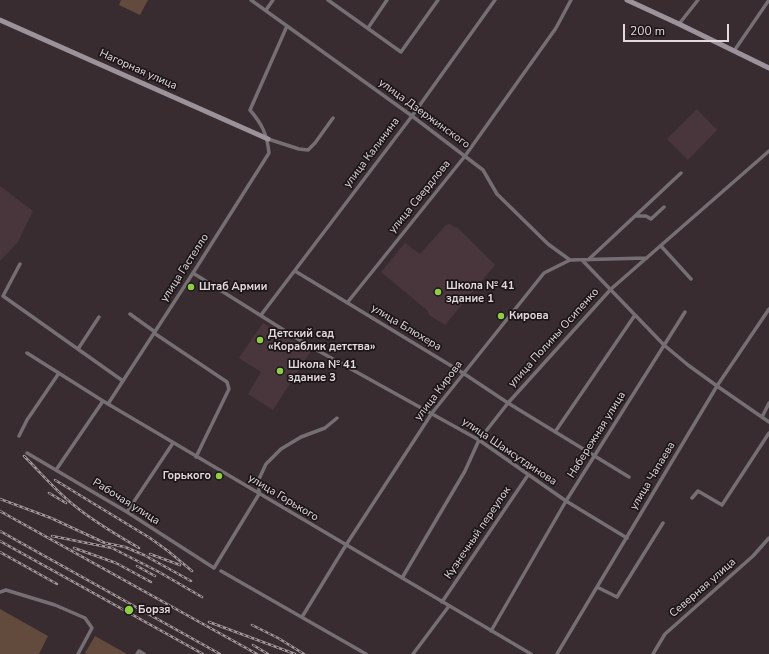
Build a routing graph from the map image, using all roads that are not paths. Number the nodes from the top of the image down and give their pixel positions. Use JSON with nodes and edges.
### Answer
{"nodes":[{"id":1,"x":251,"y":0,"type":"edge"},
{"id":2,"x":273,"y":0,"type":"edge"},
{"id":3,"x":328,"y":0,"type":"edge"},
{"id":4,"x":387,"y":0,"type":"edge"},
{"id":5,"x":438,"y":0,"type":"edge"},
{"id":6,"x":495,"y":0,"type":"edge"},
{"id":7,"x":571,"y":0,"type":"edge"},
{"id":8,"x":626,"y":0,"type":"edge"},
{"id":9,"x":698,"y":0,"type":"edge"},
{"id":10,"x":769,"y":0,"type":"edge"},
{"id":11,"x":266,"y":10,"type":"junction"},
{"id":12,"x":0,"y":20,"type":"edge"},
{"id":13,"x":679,"y":24,"type":"junction"},
{"id":14,"x":287,"y":26,"type":"junction"},
{"id":15,"x":368,"y":28,"type":"junction"},
{"id":16,"x":734,"y":51,"type":"junction"},
{"id":17,"x":769,"y":68,"type":"edge"},
{"id":18,"x":412,"y":116,"type":"junction"},
{"id":19,"x":332,"y":118,"type":"dead end"},
{"id":20,"x":268,"y":139,"type":"junction"},
{"id":21,"x":769,"y":151,"type":"edge"},
{"id":22,"x":465,"y":156,"type":"junction"},
{"id":23,"x":681,"y":173,"type":"dead end"},
{"id":24,"x":664,"y":207,"type":"dead end"},
{"id":25,"x":635,"y":216,"type":"junction"},
{"id":26,"x":661,"y":246,"type":"junction"},
{"id":27,"x":647,"y":258,"type":"junction"},
{"id":28,"x":570,"y":260,"type":"junction"},
{"id":29,"x":582,"y":260,"type":"junction"},
{"id":30,"x":588,"y":260,"type":"junction"},
{"id":31,"x":20,"y":264,"type":"dead end"},
{"id":32,"x":295,"y":271,"type":"junction"},
{"id":33,"x":194,"y":273,"type":"junction"},
{"id":34,"x":691,"y":278,"type":"dead end"},
{"id":35,"x":611,"y":289,"type":"junction"},
{"id":36,"x":346,"y":303,"type":"junction"},
{"id":37,"x":769,"y":309,"type":"edge"},
{"id":38,"x":684,"y":312,"type":"dead end"},
{"id":39,"x":130,"y":314,"type":"dead end"},
{"id":40,"x":262,"y":315,"type":"junction"},
{"id":41,"x":636,"y":315,"type":"junction"},
{"id":42,"x":99,"y":317,"type":"dead end"},
{"id":43,"x":154,"y":333,"type":"junction"},
{"id":44,"x":664,"y":345,"type":"junction"},
{"id":45,"x":78,"y":349,"type":"junction"},
{"id":46,"x":27,"y":352,"type":"dead end"},
{"id":47,"x":59,"y":373,"type":"junction"},
{"id":48,"x":463,"y":373,"type":"junction"},
{"id":49,"x":123,"y":381,"type":"junction"},
{"id":50,"x":717,"y":386,"type":"junction"},
{"id":51,"x":103,"y":401,"type":"junction"},
{"id":52,"x":508,"y":402,"type":"junction"},
{"id":53,"x":108,"y":404,"type":"junction"},
{"id":54,"x":769,"y":404,"type":"edge"},
{"id":55,"x":432,"y":412,"type":"junction"},
{"id":56,"x":762,"y":417,"type":"junction"},
{"id":57,"x":337,"y":418,"type":"dead end"},
{"id":58,"x":769,"y":422,"type":"edge"},
{"id":59,"x":556,"y":432,"type":"junction"},
{"id":60,"x":769,"y":433,"type":"edge"},
{"id":61,"x":19,"y":436,"type":"dead end"},
{"id":62,"x":479,"y":440,"type":"junction"},
{"id":63,"x":173,"y":443,"type":"junction"},
{"id":64,"x":27,"y":453,"type":"dead end"},
{"id":65,"x":594,"y":456,"type":"junction"},
{"id":66,"x":196,"y":457,"type":"junction"},
{"id":67,"x":56,"y":470,"type":"junction"},
{"id":68,"x":528,"y":475,"type":"junction"},
{"id":69,"x":629,"y":477,"type":"dead end"},
{"id":70,"x":259,"y":494,"type":"junction"},
{"id":71,"x":692,"y":498,"type":"dead end"},
{"id":72,"x":566,"y":501,"type":"junction"},
{"id":73,"x":128,"y":512,"type":"junction"},
{"id":74,"x":663,"y":523,"type":"dead end"},
{"id":75,"x":627,"y":538,"type":"junction"},
{"id":76,"x":769,"y":538,"type":"edge"},
{"id":77,"x":346,"y":545,"type":"junction"},
{"id":78,"x":221,"y":570,"type":"dead end"},
{"id":79,"x":402,"y":578,"type":"junction"},
{"id":80,"x":597,"y":588,"type":"junction"},
{"id":81,"x":0,"y":592,"type":"edge"},
{"id":82,"x":442,"y":602,"type":"junction"},
{"id":83,"x":449,"y":606,"type":"junction"},
{"id":84,"x":302,"y":617,"type":"junction"},
{"id":85,"x":491,"y":631,"type":"junction"},
{"id":86,"x":78,"y":654,"type":"edge"},
{"id":87,"x":137,"y":654,"type":"edge"},
{"id":88,"x":144,"y":654,"type":"edge"},
{"id":89,"x":366,"y":654,"type":"edge"},
{"id":90,"x":413,"y":654,"type":"edge"},
{"id":91,"x":532,"y":654,"type":"edge"},
{"id":92,"x":557,"y":654,"type":"edge"},
{"id":93,"x":653,"y":654,"type":"edge"}],
"edges":[{"from":1,"to":11,"type":"street","name":"улица Дзержинского"},
{"from":2,"to":11,"type":"street"},
{"from":3,"to":15,"type":"street"},
{"from":4,"to":15,"type":"street"},
{"from":5,"to":15,"type":"street"},
{"from":6,"to":18,"type":"street","name":"улица Калинина"},
{"from":7,"to":22,"type":"street","name":"улица Свердлова"},
{"from":8,"to":13,"type":"street"},
{"from":9,"to":13,"type":"street"},
{"from":10,"to":16,"type":"street"},
{"from":11,"to":14,"type":"street","name":"улица Дзержинского"},
{"from":12,"to":20,"type":"street","name":"Нагорная улица"},
{"from":13,"to":16,"type":"street"},
{"from":14,"to":18,"type":"street","name":"улица Дзержинского"},
{"from":14,"to":20,"type":"street"},
{"from":16,"to":17,"type":"street"},
{"from":18,"to":22,"type":"street","name":"улица Дзержинского"},
{"from":18,"to":32,"type":"street","name":"улица Калинина"},
{"from":19,"to":20,"type":"street"},
{"from":20,"to":33,"type":"street","name":"улица Гастелло"},
{"from":21,"to":26,"type":"street","name":"улица Полины Осипенко"},
{"from":22,"to":28,"type":"street","name":"улица Дзержинского"},
{"from":22,"to":36,"type":"street","name":"улица Свердлова"},
{"from":23,"to":25,"type":"street"},
{"from":24,"to":25,"type":"street"},
{"from":25,"to":30,"type":"street"},
{"from":26,"to":27,"type":"street","name":"улица Полины Осипенко"},
{"from":26,"to":34,"type":"street"},
{"from":27,"to":30,"type":"street","name":"улица Кирова"},
{"from":27,"to":35,"type":"street","name":"улица Полины Осипенко"},
{"from":28,"to":29,"type":"street","name":"улица Кирова"},
{"from":28,"to":48,"type":"street","name":"улица Кирова"},
{"from":29,"to":30,"type":"street","name":"улица Кирова"},
{"from":29,"to":35,"type":"street"},
{"from":31,"to":45,"type":"street"},
{"from":32,"to":36,"type":"street","name":"улица Блюхера"},
{"from":32,"to":40,"type":"street","name":"улица Калинина"},
{"from":33,"to":40,"type":"street","name":"улица Шамсутдинова"},
{"from":33,"to":43,"type":"street","name":"улица Гастелло"},
{"from":35,"to":41,"type":"street"},
{"from":35,"to":52,"type":"street","name":"улица Полины Осипенко"},
{"from":36,"to":48,"type":"street","name":"улица Блюхера"},
{"from":37,"to":50,"type":"street","name":"улица Чапаева"},
{"from":38,"to":44,"type":"street","name":"Набережная улица"},
{"from":39,"to":43,"type":"street"},
{"from":40,"to":55,"type":"street","name":"улица Шамсутдинова"},
{"from":41,"to":44,"type":"street"},
{"from":41,"to":59,"type":"street"},
{"from":42,"to":45,"type":"street"},
{"from":43,"to":49,"type":"street","name":"улица Гастелло"},
{"from":43,"to":66,"type":"street"},
{"from":44,"to":50,"type":"street"},
{"from":44,"to":65,"type":"street","name":"Набережная улица"},
{"from":45,"to":49,"type":"street"},
{"from":46,"to":47,"type":"street","name":"улица Горького"},
{"from":47,"to":51,"type":"street","name":"улица Горького"},
{"from":47,"to":61,"type":"street"},
{"from":48,"to":52,"type":"street","name":"улица Блюхера"},
{"from":48,"to":55,"type":"street","name":"улица Кирова"},
{"from":49,"to":53,"type":"street","name":"улица Гастелло"},
{"from":50,"to":56,"type":"street"},
{"from":50,"to":75,"type":"street","name":"улица Чапаева"},
{"from":51,"to":53,"type":"street","name":"улица Горького"},
{"from":51,"to":67,"type":"street"},
{"from":52,"to":59,"type":"street","name":"улица Блюхера"},
{"from":52,"to":62,"type":"street","name":"улица Полины Осипенко"},
{"from":53,"to":63,"type":"street","name":"улица Горького"},
{"from":54,"to":56,"type":"street"},
{"from":55,"to":62,"type":"street","name":"улица Шамсутдинова"},
{"from":55,"to":77,"type":"street","name":"улица Кирова"},
{"from":56,"to":58,"type":"street"},
{"from":57,"to":70,"type":"street"},
{"from":59,"to":65,"type":"street","name":"улица Блюхера"},
{"from":60,"to":71,"type":"street"},
{"from":62,"to":68,"type":"street","name":"улица Шамсутдинова"},
{"from":62,"to":79,"type":"street","name":"улица Полины Осипенко"},
{"from":63,"to":66,"type":"street","name":"улица Горького"},
{"from":63,"to":73,"type":"street"},
{"from":64,"to":67,"type":"street","name":"Рабочая улица"},
{"from":65,"to":69,"type":"street","name":"улица Блюхера"},
{"from":65,"to":72,"type":"street","name":"Набережная улица"},
{"from":66,"to":70,"type":"street","name":"улица Горького"},
{"from":67,"to":73,"type":"street","name":"Рабочая улица"},
{"from":68,"to":72,"type":"street","name":"улица Шамсутдинова"},
{"from":68,"to":82,"type":"street","name":"Кузнечный переулок"},
{"from":70,"to":73,"type":"street","name":"Рабочая улица"},
{"from":70,"to":77,"type":"street","name":"улица Горького"},
{"from":72,"to":75,"type":"street","name":"улица Шамсутдинова"},
{"from":72,"to":85,"type":"street","name":"Набережная улица"},
{"from":74,"to":80,"type":"street"},
{"from":75,"to":80,"type":"street","name":"улица Чапаева"},
{"from":76,"to":93,"type":"street","name":"Северная улица"},
{"from":77,"to":79,"type":"street","name":"улица Горького"},
{"from":77,"to":84,"type":"street","name":"улица Кирова"},
{"from":78,"to":84,"type":"street"},
{"from":79,"to":82,"type":"street","name":"улица Горького"},
{"from":80,"to":92,"type":"street","name":"улица Чапаева"},
{"from":81,"to":86,"type":"street"},
{"from":82,"to":83,"type":"street","name":"улица Горького"},
{"from":83,"to":85,"type":"street","name":"улица Горького"},
{"from":83,"to":90,"type":"street"},
{"from":84,"to":89,"type":"street"},
{"from":85,"to":91,"type":"street","name":"улица Горького"},
{"from":87,"to":88,"type":"street"}]}
